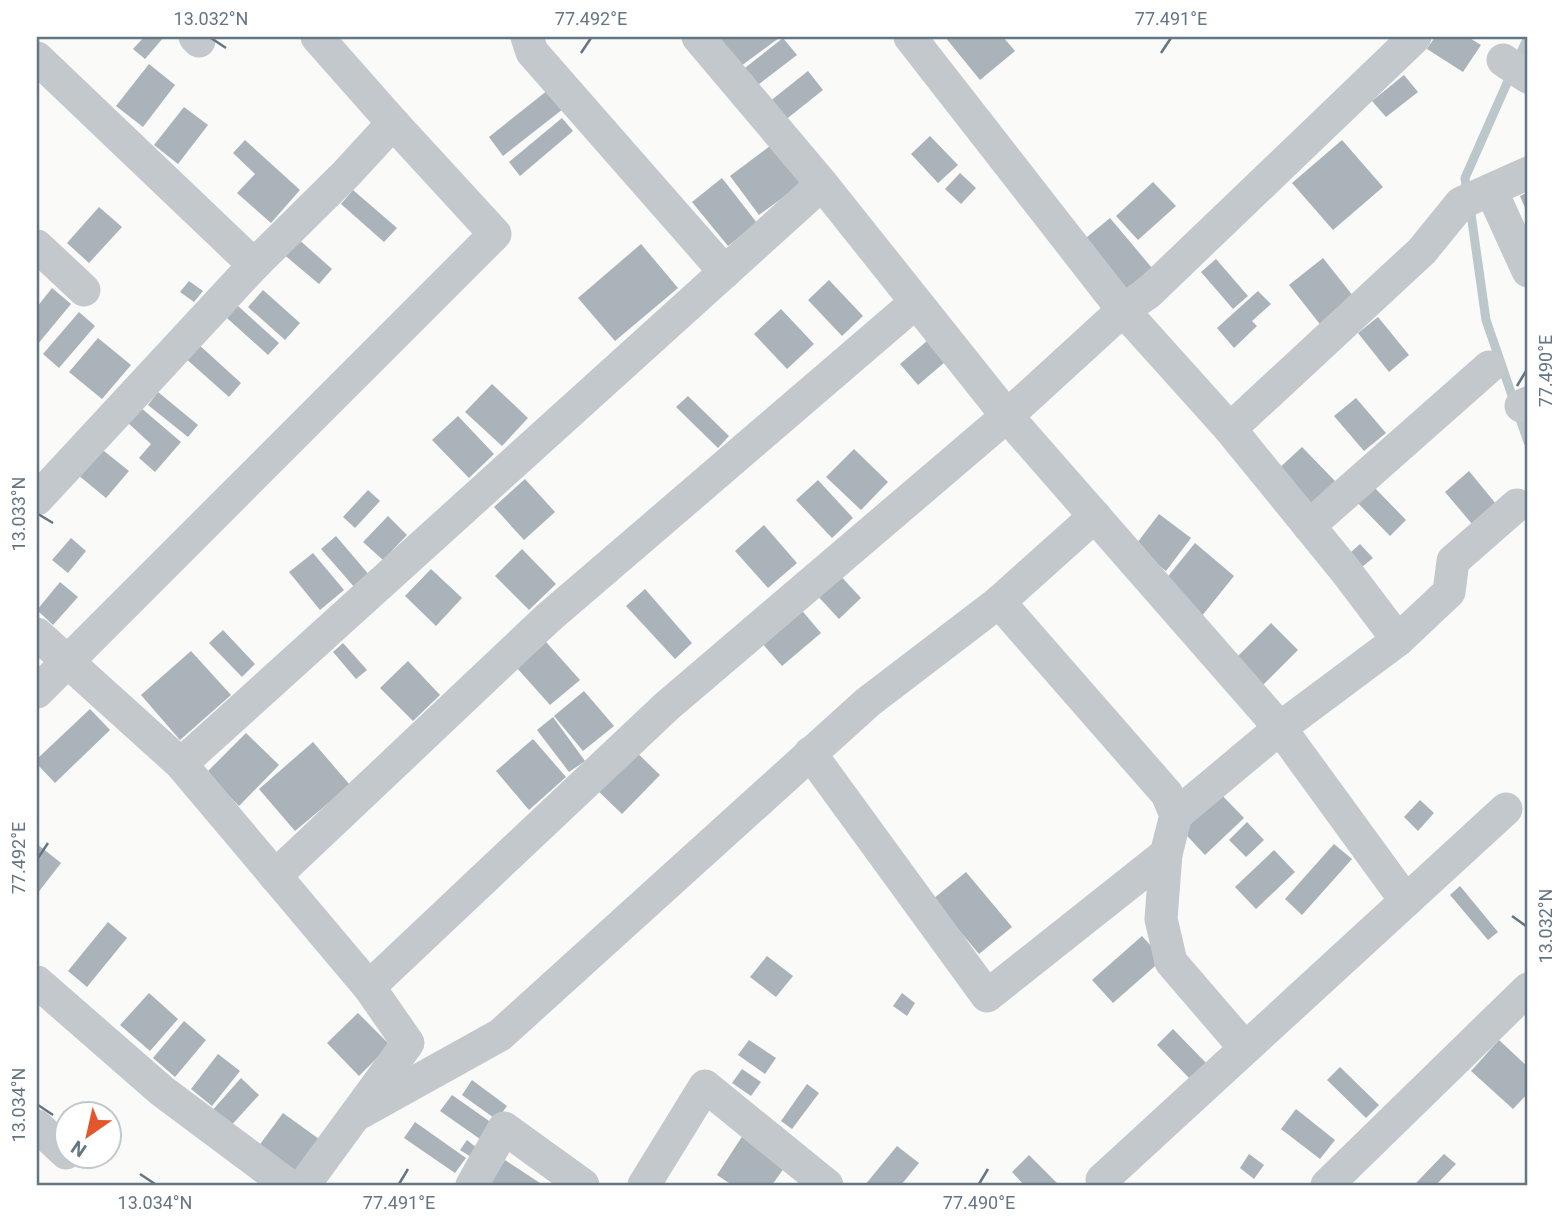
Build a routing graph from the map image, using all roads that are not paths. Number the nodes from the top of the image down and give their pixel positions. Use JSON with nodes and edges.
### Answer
{"nodes":[{"id":1,"x":317,"y":37,"type":"edge"},
{"id":2,"x":527,"y":37,"type":"edge"},
{"id":3,"x":698,"y":37,"type":"edge"},
{"id":4,"x":910,"y":37,"type":"edge"},
{"id":5,"x":1415,"y":37,"type":"edge"},
{"id":6,"x":37,"y":58,"type":"edge"},
{"id":7,"x":393,"y":123,"type":"junction"},
{"id":8,"x":1528,"y":173,"type":"edge"},
{"id":9,"x":822,"y":184,"type":"junction"},
{"id":10,"x":1491,"y":190,"type":"junction"},
{"id":11,"x":37,"y":246,"type":"edge"},
{"id":12,"x":254,"y":265,"type":"junction"},
{"id":13,"x":1528,"y":271,"type":"edge"},
{"id":14,"x":725,"y":272,"type":"junction"},
{"id":15,"x":84,"y":290,"type":"dead end"},
{"id":16,"x":915,"y":303,"type":"junction"},
{"id":17,"x":1123,"y":310,"type":"junction"},
{"id":18,"x":1489,"y":367,"type":"dead end"},
{"id":19,"x":1007,"y":416,"type":"junction"},
{"id":20,"x":1230,"y":429,"type":"junction"},
{"id":21,"x":37,"y":499,"type":"edge"},
{"id":22,"x":1517,"y":505,"type":"dead end"},
{"id":23,"x":1095,"y":516,"type":"junction"},
{"id":24,"x":1309,"y":526,"type":"junction"},
{"id":25,"x":999,"y":602,"type":"junction"},
{"id":26,"x":37,"y":634,"type":"edge"},
{"id":27,"x":1398,"y":640,"type":"junction"},
{"id":28,"x":68,"y":662,"type":"junction"},
{"id":29,"x":37,"y":692,"type":"edge"},
{"id":30,"x":1280,"y":728,"type":"junction"},
{"id":31,"x":810,"y":753,"type":"junction"},
{"id":32,"x":181,"y":764,"type":"junction"},
{"id":33,"x":1506,"y":809,"type":"dead end"},
{"id":34,"x":1177,"y":814,"type":"junction"},
{"id":35,"x":1166,"y":854,"type":"junction"},
{"id":36,"x":275,"y":876,"type":"junction"},
{"id":37,"x":1406,"y":901,"type":"junction"},
{"id":38,"x":37,"y":982,"type":"edge"},
{"id":39,"x":369,"y":987,"type":"junction"},
{"id":40,"x":1528,"y":989,"type":"edge"},
{"id":41,"x":1245,"y":1048,"type":"junction"},
{"id":42,"x":356,"y":1115,"type":"junction"},
{"id":43,"x":37,"y":1126,"type":"edge"},
{"id":44,"x":52,"y":1140,"type":"edge"},
{"id":45,"x":1102,"y":1180,"type":"dead end"},
{"id":46,"x":288,"y":1185,"type":"edge"},
{"id":47,"x":304,"y":1185,"type":"edge"},
{"id":48,"x":471,"y":1185,"type":"edge"},
{"id":49,"x":583,"y":1185,"type":"edge"},
{"id":50,"x":644,"y":1185,"type":"edge"},
{"id":51,"x":827,"y":1185,"type":"edge"},
{"id":52,"x":1327,"y":1185,"type":"edge"}],
"edges":[{"from":1,"to":7,"type":"street"},
{"from":2,"to":14,"type":"street"},
{"from":3,"to":9,"type":"street"},
{"from":4,"to":17,"type":"street"},
{"from":5,"to":17,"type":"street"},
{"from":6,"to":12,"type":"street"},
{"from":7,"to":12,"type":"street"},
{"from":7,"to":28,"type":"street"},
{"from":8,"to":10,"type":"street"},
{"from":9,"to":14,"type":"street"},
{"from":9,"to":16,"type":"street"},
{"from":10,"to":13,"type":"street"},
{"from":10,"to":20,"type":"street"},
{"from":11,"to":15,"type":"street"},
{"from":12,"to":21,"type":"street"},
{"from":14,"to":32,"type":"street"},
{"from":16,"to":19,"type":"street"},
{"from":16,"to":36,"type":"street"},
{"from":17,"to":19,"type":"street"},
{"from":17,"to":20,"type":"street"},
{"from":18,"to":24,"type":"street"},
{"from":19,"to":23,"type":"street"},
{"from":19,"to":39,"type":"street"},
{"from":20,"to":24,"type":"street"},
{"from":22,"to":27,"type":"street"},
{"from":23,"to":25,"type":"street"},
{"from":23,"to":30,"type":"street"},
{"from":24,"to":27,"type":"street"},
{"from":25,"to":31,"type":"street"},
{"from":25,"to":34,"type":"street"},
{"from":26,"to":28,"type":"street"},
{"from":27,"to":30,"type":"street"},
{"from":28,"to":29,"type":"street"},
{"from":28,"to":32,"type":"street"},
{"from":30,"to":34,"type":"street"},
{"from":30,"to":37,"type":"street"},
{"from":31,"to":35,"type":"street"},
{"from":31,"to":42,"type":"street"},
{"from":32,"to":36,"type":"street"},
{"from":33,"to":37,"type":"street"},
{"from":34,"to":35,"type":"street"},
{"from":35,"to":41,"type":"street"},
{"from":36,"to":39,"type":"street"},
{"from":37,"to":41,"type":"street"},
{"from":38,"to":46,"type":"street"},
{"from":39,"to":42,"type":"street"},
{"from":40,"to":52,"type":"street"},
{"from":41,"to":45,"type":"street"},
{"from":42,"to":47,"type":"street"},
{"from":43,"to":44,"type":"street"},
{"from":48,"to":49,"type":"street"},
{"from":50,"to":51,"type":"street"}]}
